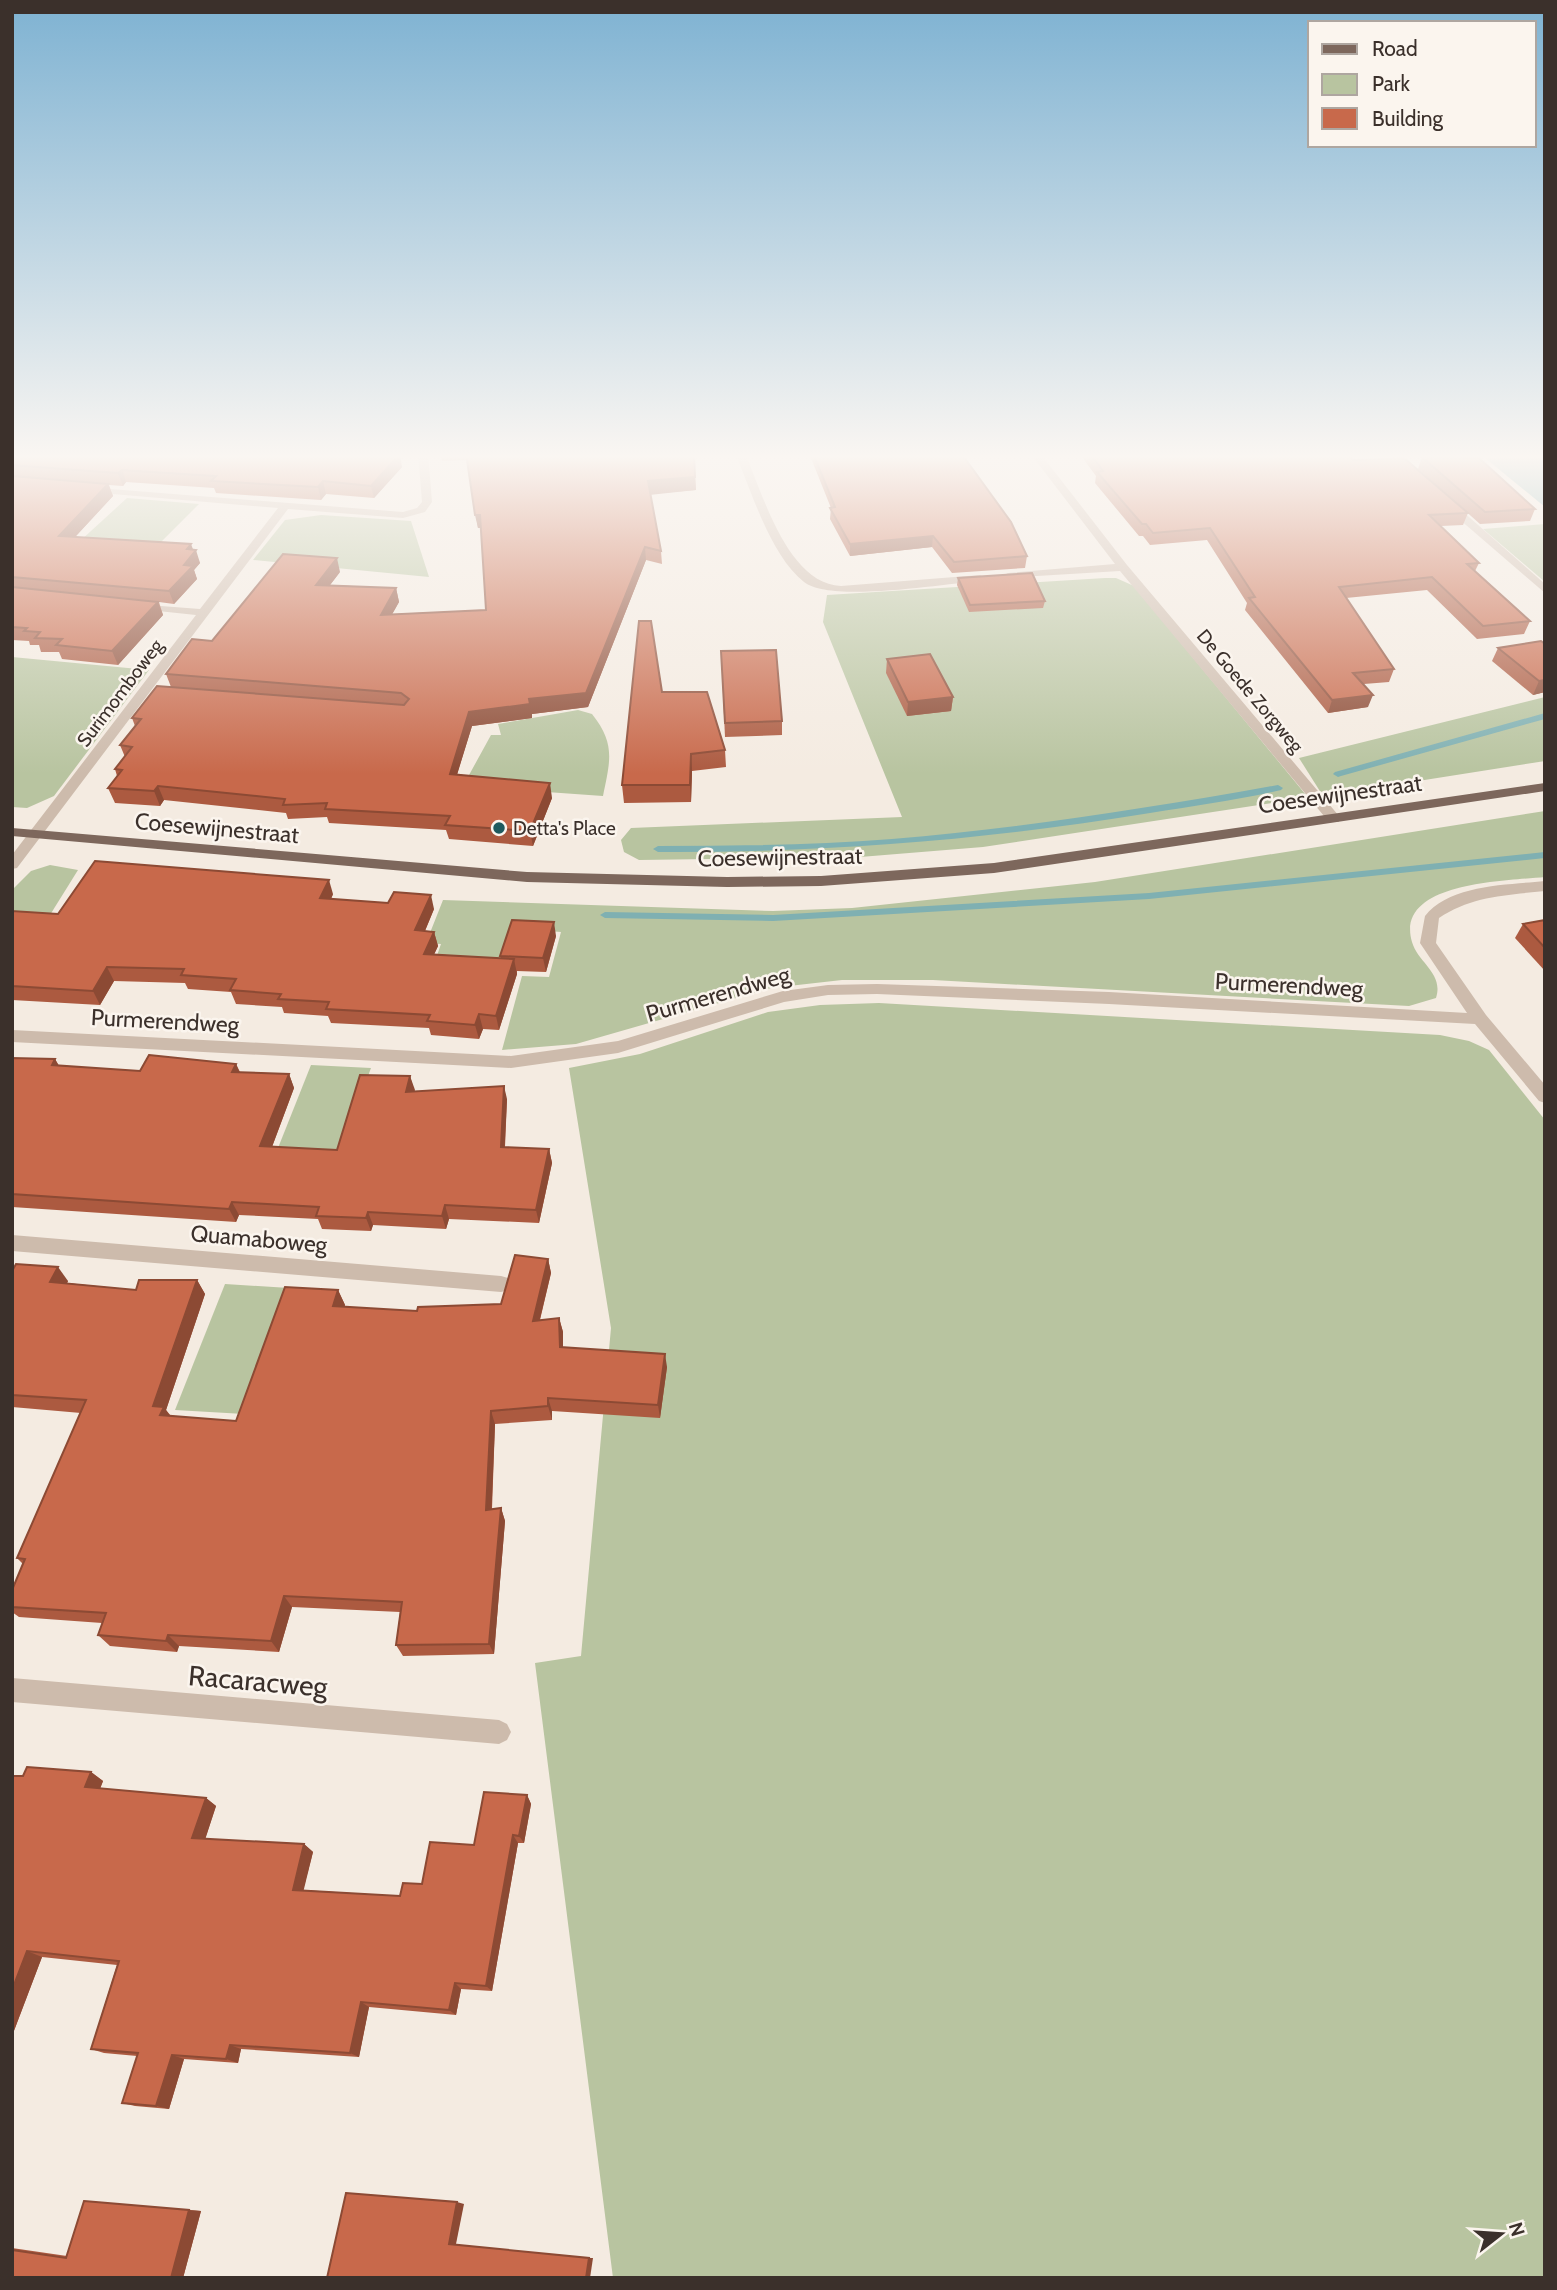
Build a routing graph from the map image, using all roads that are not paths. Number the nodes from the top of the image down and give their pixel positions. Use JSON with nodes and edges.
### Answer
{"nodes":[{"id":1,"x":245,"y":560,"type":"edge"},
{"id":2,"x":793,"y":560,"type":"edge"},
{"id":3,"x":1119,"y":560,"type":"edge"},
{"id":4,"x":1511,"y":560,"type":"edge"},
{"id":5,"x":1124,"y":566,"type":"junction"},
{"id":6,"x":1545,"y":590,"type":"edge"},
{"id":7,"x":122,"y":605,"type":"edge"},
{"id":8,"x":205,"y":613,"type":"junction"},
{"id":9,"x":1545,"y":787,"type":"edge"},
{"id":10,"x":1334,"y":819,"type":"junction"},
{"id":11,"x":12,"y":832,"type":"edge"},
{"id":12,"x":36,"y":834,"type":"junction"},
{"id":13,"x":12,"y":865,"type":"edge"},
{"id":14,"x":1545,"y":886,"type":"edge"},
{"id":15,"x":1480,"y":1019,"type":"junction"},
{"id":16,"x":12,"y":1036,"type":"edge"},
{"id":17,"x":1545,"y":1097,"type":"edge"},
{"id":18,"x":12,"y":1243,"type":"edge"},
{"id":19,"x":501,"y":1284,"type":"dead end"},
{"id":20,"x":12,"y":1690,"type":"edge"},
{"id":21,"x":499,"y":1732,"type":"dead end"}],
"edges":[{"from":1,"to":8,"type":"street","name":"Surimomboweg"},
{"from":2,"to":5,"type":"street"},
{"from":3,"to":5,"type":"street","name":"De Goede Zorgweg"},
{"from":4,"to":6,"type":"street"},
{"from":5,"to":10,"type":"street","name":"De Goede Zorgweg"},
{"from":7,"to":8,"type":"street"},
{"from":8,"to":12,"type":"street","name":"Surimomboweg"},
{"from":9,"to":10,"type":"main road","name":"Coesewijnestraat"},
{"from":10,"to":12,"type":"main road","name":"Coesewijnestraat"},
{"from":11,"to":12,"type":"main road","name":"Coesewijnestraat"},
{"from":12,"to":13,"type":"street","name":"Surimomboweg"},
{"from":14,"to":15,"type":"street"},
{"from":15,"to":16,"type":"street","name":"Purmerendweg"},
{"from":15,"to":17,"type":"street"},
{"from":18,"to":19,"type":"street","name":"Quamaboweg"},
{"from":20,"to":21,"type":"street","name":"Racaracweg"}]}
